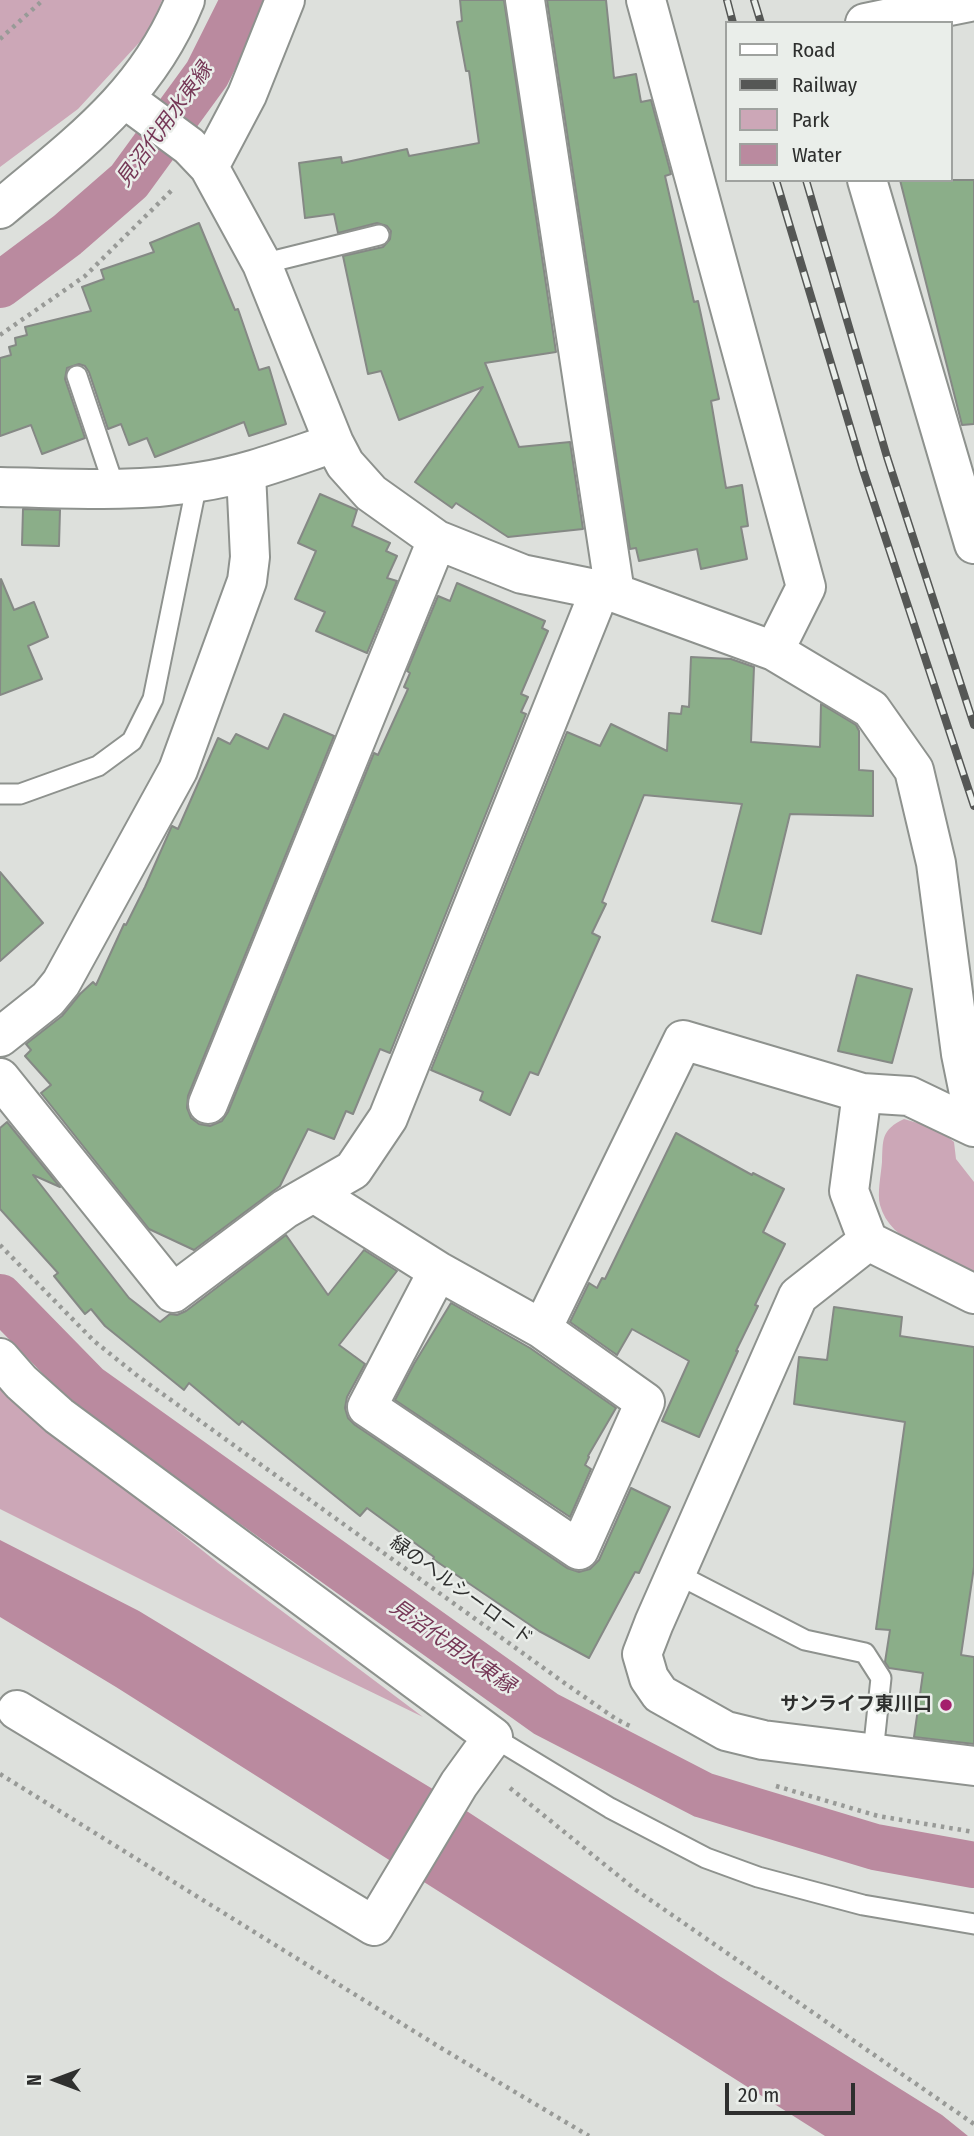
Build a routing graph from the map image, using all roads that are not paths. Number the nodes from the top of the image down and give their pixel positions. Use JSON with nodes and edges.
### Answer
{"nodes":[{"id":1,"x":185,"y":0,"type":"edge"},
{"id":2,"x":285,"y":0,"type":"edge"},
{"id":3,"x":525,"y":0,"type":"edge"},
{"id":4,"x":646,"y":0,"type":"edge"},
{"id":5,"x":974,"y":1,"type":"edge"},
{"id":6,"x":905,"y":7,"type":"edge"},
{"id":7,"x":870,"y":21,"type":"edge"},
{"id":8,"x":135,"y":106,"type":"junction"},
{"id":9,"x":199,"y":156,"type":"junction"},
{"id":10,"x":868,"y":182,"type":"edge"},
{"id":11,"x":0,"y":209,"type":"edge"},
{"id":12,"x":379,"y":235,"type":"dead end"},
{"id":13,"x":262,"y":264,"type":"junction"},
{"id":14,"x":77,"y":376,"type":"dead end"},
{"id":15,"x":334,"y":443,"type":"junction"},
{"id":16,"x":246,"y":473,"type":"junction"},
{"id":17,"x":197,"y":483,"type":"junction"},
{"id":18,"x":0,"y":487,"type":"edge"},
{"id":19,"x":115,"y":489,"type":"junction"},
{"id":20,"x":437,"y":540,"type":"junction"},
{"id":21,"x":973,"y":542,"type":"edge"},
{"id":22,"x":608,"y":592,"type":"junction"},
{"id":23,"x":774,"y":651,"type":"junction"},
{"id":24,"x":0,"y":794,"type":"edge"},
{"id":25,"x":0,"y":1037,"type":"edge"},
{"id":26,"x":0,"y":1078,"type":"edge"},
{"id":27,"x":863,"y":1093,"type":"junction"},
{"id":28,"x":208,"y":1104,"type":"dead end"},
{"id":29,"x":974,"y":1118,"type":"edge"},
{"id":30,"x":974,"y":1127,"type":"edge"},
{"id":31,"x":314,"y":1194,"type":"junction"},
{"id":32,"x":868,"y":1241,"type":"junction"},
{"id":33,"x":438,"y":1271,"type":"junction"},
{"id":34,"x":974,"y":1294,"type":"edge"},
{"id":35,"x":542,"y":1329,"type":"junction"},
{"id":36,"x":0,"y":1359,"type":"edge"},
{"id":37,"x":676,"y":1573,"type":"junction"},
{"id":38,"x":17,"y":1710,"type":"dead end"},
{"id":39,"x":873,"y":1753,"type":"junction"},
{"id":40,"x":476,"y":1760,"type":"junction"},
{"id":41,"x":974,"y":1766,"type":"edge"},
{"id":42,"x":974,"y":1924,"type":"edge"}],
"edges":[{"from":1,"to":8,"type":"street"},
{"from":2,"to":9,"type":"street"},
{"from":3,"to":22,"type":"street"},
{"from":4,"to":23,"type":"street"},
{"from":5,"to":6,"type":"street"},
{"from":6,"to":7,"type":"street"},
{"from":8,"to":9,"type":"street"},
{"from":8,"to":11,"type":"street"},
{"from":9,"to":13,"type":"street"},
{"from":10,"to":21,"type":"street"},
{"from":12,"to":13,"type":"lane"},
{"from":13,"to":15,"type":"street"},
{"from":14,"to":19,"type":"lane"},
{"from":15,"to":16,"type":"street"},
{"from":15,"to":20,"type":"street"},
{"from":16,"to":17,"type":"street"},
{"from":16,"to":25,"type":"street"},
{"from":17,"to":19,"type":"street"},
{"from":17,"to":24,"type":"lane"},
{"from":18,"to":19,"type":"street"},
{"from":20,"to":22,"type":"street"},
{"from":20,"to":28,"type":"street"},
{"from":22,"to":23,"type":"street"},
{"from":22,"to":31,"type":"street"},
{"from":23,"to":29,"type":"street"},
{"from":26,"to":31,"type":"street"},
{"from":27,"to":30,"type":"street"},
{"from":27,"to":32,"type":"street"},
{"from":27,"to":35,"type":"street"},
{"from":31,"to":33,"type":"street"},
{"from":32,"to":34,"type":"street"},
{"from":32,"to":37,"type":"street"},
{"from":33,"to":35,"type":"street"},
{"from":33,"to":35,"type":"street"},
{"from":36,"to":40,"type":"street"},
{"from":37,"to":39,"type":"lane"},
{"from":37,"to":39,"type":"street"},
{"from":38,"to":40,"type":"street"},
{"from":39,"to":41,"type":"street"},
{"from":40,"to":42,"type":"lane"}]}
